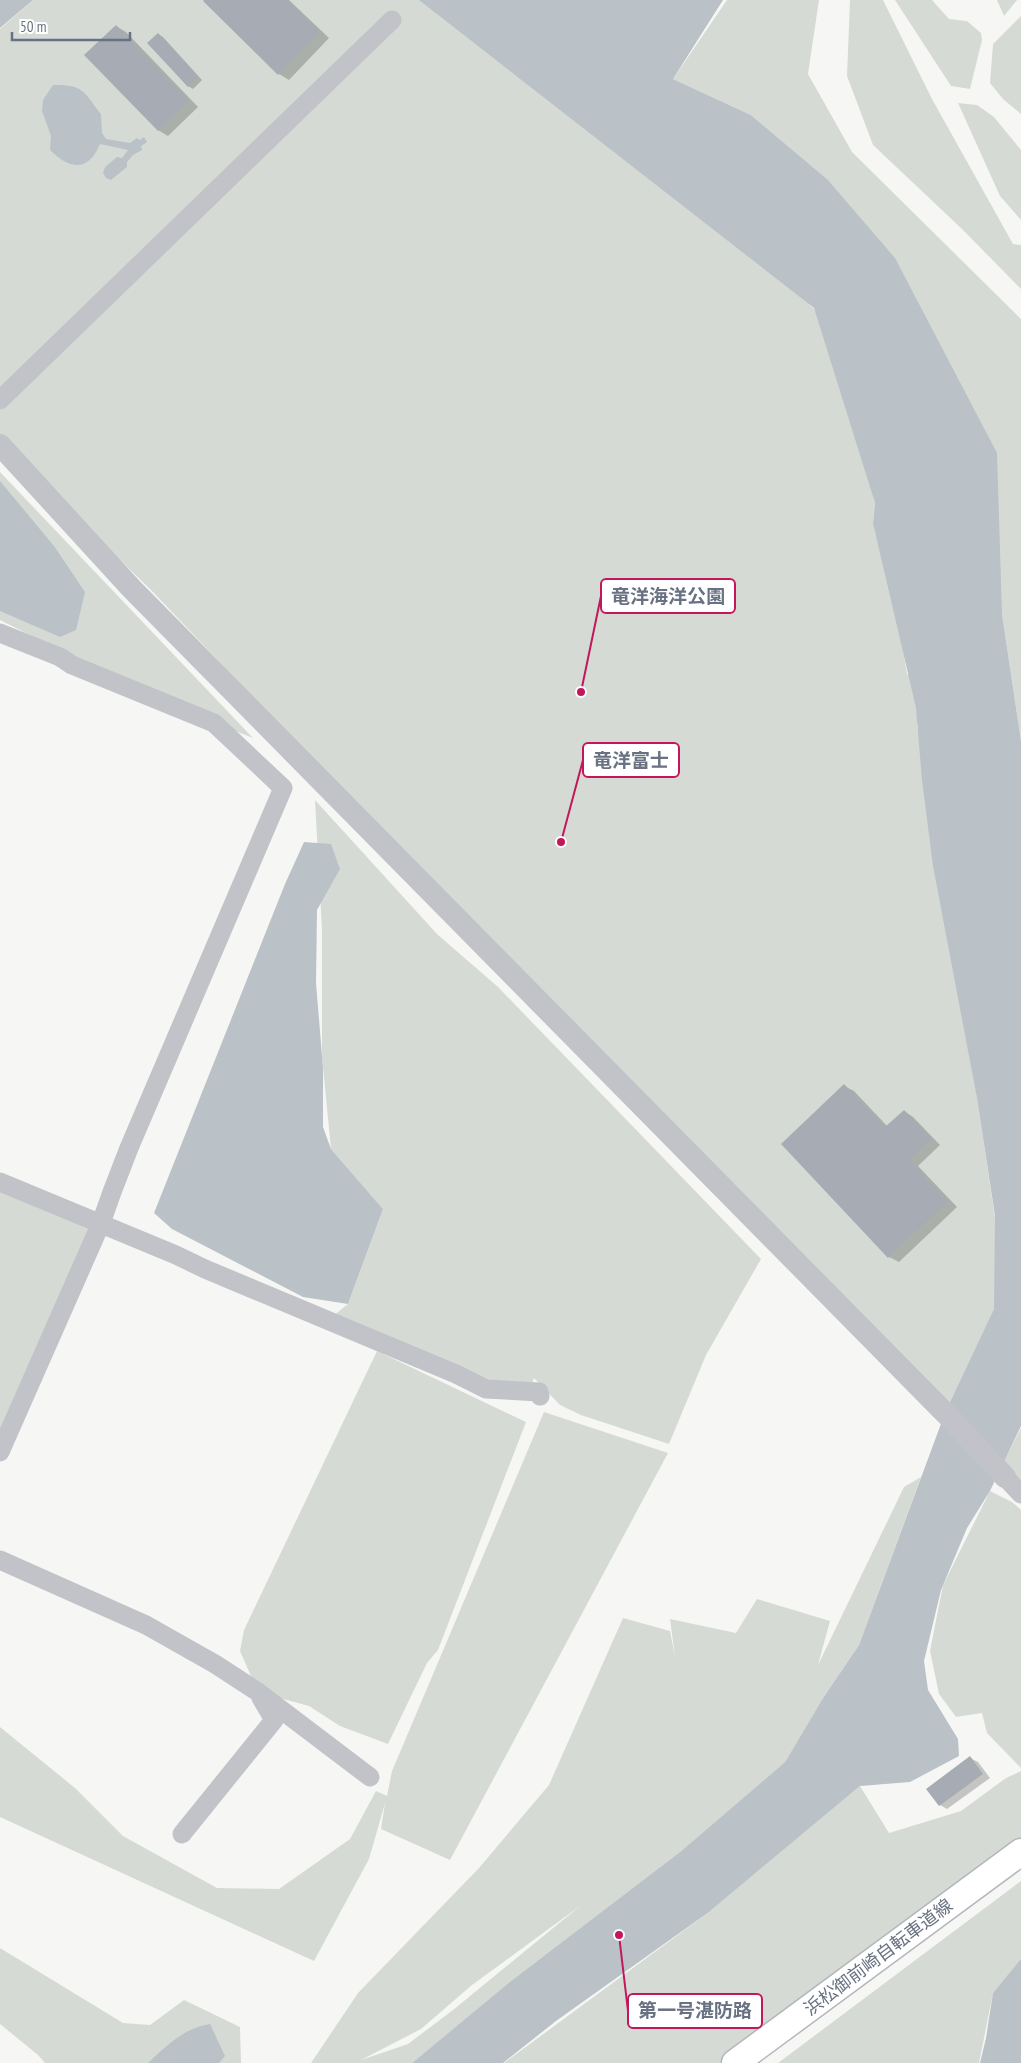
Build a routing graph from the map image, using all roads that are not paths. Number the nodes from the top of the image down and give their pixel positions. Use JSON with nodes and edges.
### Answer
{"nodes":[{"id":1,"x":392,"y":20,"type":"dead end"},
{"id":2,"x":0,"y":400,"type":"edge"},
{"id":3,"x":0,"y":445,"type":"edge"},
{"id":4,"x":0,"y":633,"type":"edge"},
{"id":5,"x":0,"y":1182,"type":"edge"},
{"id":6,"x":102,"y":1223,"type":"junction"},
{"id":7,"x":540,"y":1396,"type":"dead end"},
{"id":8,"x":0,"y":1452,"type":"edge"},
{"id":9,"x":1005,"y":1477,"type":"joint"},
{"id":10,"x":1021,"y":1494,"type":"edge"},
{"id":11,"x":0,"y":1560,"type":"edge"},
{"id":12,"x":258,"y":1692,"type":"junction"},
{"id":13,"x":370,"y":1777,"type":"dead end"},
{"id":14,"x":182,"y":1834,"type":"dead end"},
{"id":15,"x":1021,"y":1852,"type":"edge"},
{"id":16,"x":736,"y":2063,"type":"edge"}],
"edges":[{"from":1,"to":2,"type":"street"},
{"from":3,"to":9,"type":"street"},
{"from":4,"to":6,"type":"street"},
{"from":5,"to":6,"type":"street"},
{"from":6,"to":7,"type":"street"},
{"from":6,"to":8,"type":"street"},
{"from":9,"to":10,"type":"street"},
{"from":11,"to":12,"type":"street"},
{"from":12,"to":13,"type":"street"},
{"from":12,"to":14,"type":"street"},
{"from":15,"to":16,"type":"main road","name":"浜松御前崎自転車道線"}]}
